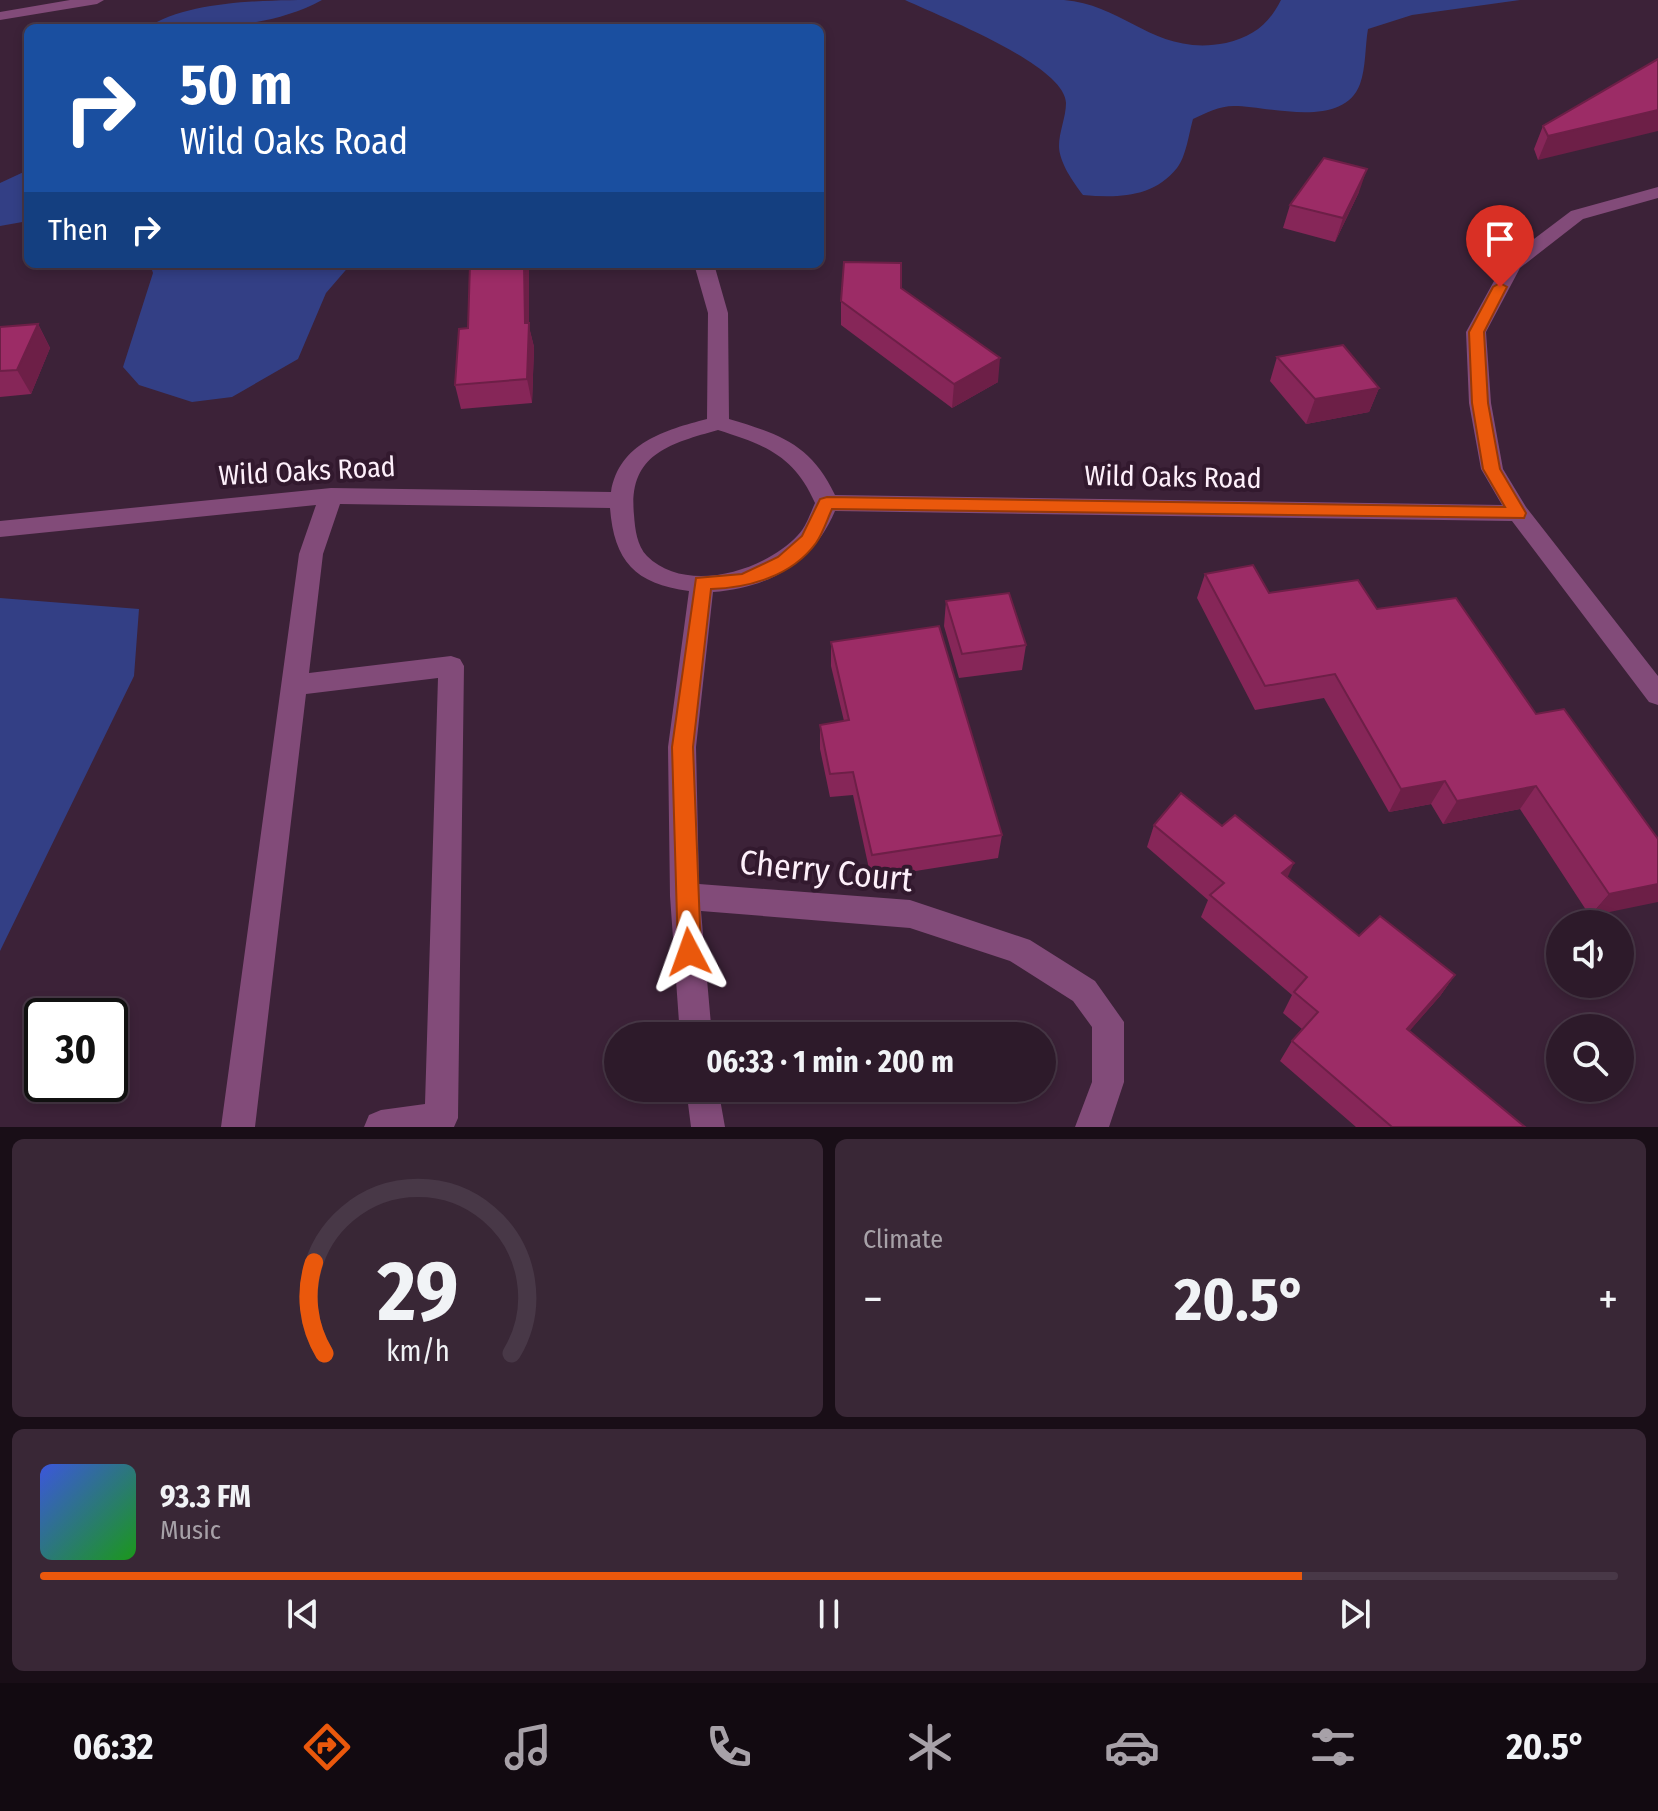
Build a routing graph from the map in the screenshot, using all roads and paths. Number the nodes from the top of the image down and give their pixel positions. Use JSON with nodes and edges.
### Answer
{"nodes":[{"id":1,"x":97,"y":0,"type":"edge"},
{"id":2,"x":0,"y":16,"type":"edge"},
{"id":3,"x":1658,"y":192,"type":"edge"},
{"id":4,"x":705,"y":268,"type":"edge"},
{"id":5,"x":718,"y":423,"type":"junction"},
{"id":6,"x":331,"y":496,"type":"junction"},
{"id":7,"x":619,"y":500,"type":"junction"},
{"id":8,"x":827,"y":503,"type":"junction"},
{"id":9,"x":1518,"y":513,"type":"junction"},
{"id":10,"x":0,"y":529,"type":"edge"},
{"id":11,"x":702,"y":583,"type":"junction"},
{"id":12,"x":295,"y":685,"type":"junction"},
{"id":13,"x":1658,"y":695,"type":"edge"},
{"id":14,"x":685,"y":896,"type":"junction"},
{"id":15,"x":695,"y":1022,"type":"edge"},
{"id":16,"x":704,"y":1102,"type":"edge"},
{"id":17,"x":238,"y":1127,"type":"edge"},
{"id":18,"x":381,"y":1127,"type":"edge"},
{"id":19,"x":708,"y":1127,"type":"edge"},
{"id":20,"x":1092,"y":1127,"type":"edge"}],
"edges":[{"from":1,"to":2,"type":"street"},
{"from":3,"to":9,"type":"street"},
{"from":4,"to":5,"type":"street"},
{"from":5,"to":7,"type":"street"},
{"from":5,"to":8,"type":"street"},
{"from":6,"to":7,"type":"street","name":"Wild Oaks Road"},
{"from":6,"to":10,"type":"street","name":"Wild Oaks Road"},
{"from":6,"to":12,"type":"street"},
{"from":7,"to":11,"type":"street"},
{"from":8,"to":9,"type":"street","name":"Wild Oaks Road"},
{"from":8,"to":11,"type":"street"},
{"from":9,"to":13,"type":"street"},
{"from":11,"to":14,"type":"street"},
{"from":12,"to":17,"type":"street"},
{"from":12,"to":18,"type":"street"},
{"from":14,"to":15,"type":"street"},
{"from":14,"to":20,"type":"street","name":"Cherry Court"},
{"from":16,"to":19,"type":"street"}]}
